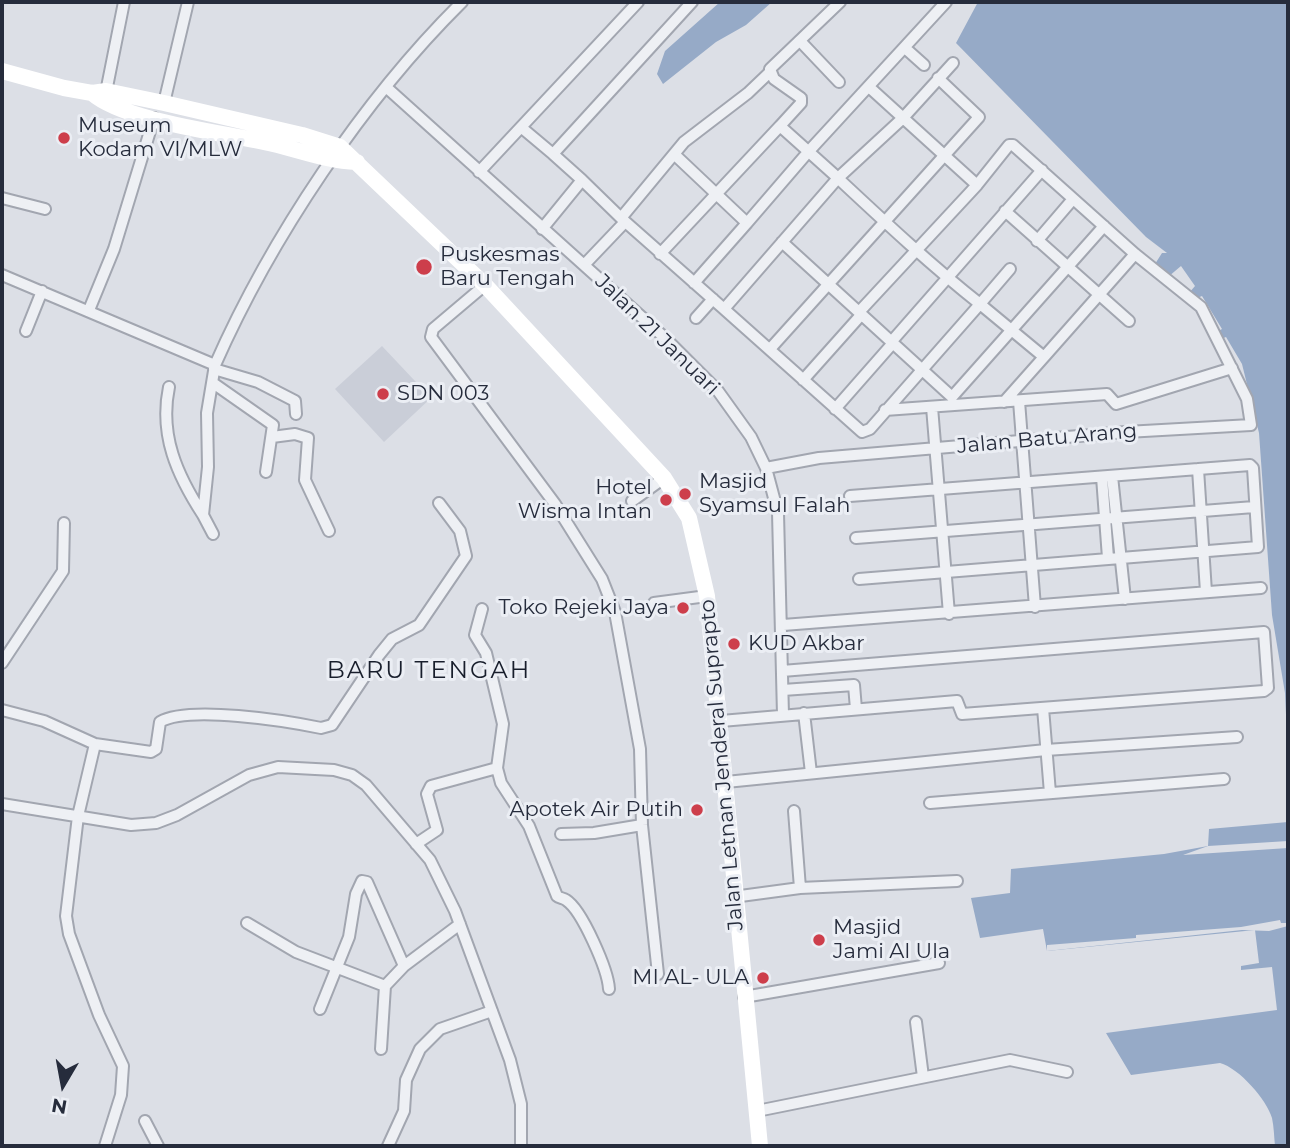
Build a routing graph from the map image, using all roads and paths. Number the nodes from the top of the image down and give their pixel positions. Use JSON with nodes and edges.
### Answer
{"nodes":[{"id":1,"x":124,"y":2,"type":"edge"},
{"id":2,"x":188,"y":2,"type":"edge"},
{"id":3,"x":462,"y":2,"type":"edge"},
{"id":4,"x":638,"y":2,"type":"edge"},
{"id":5,"x":692,"y":2,"type":"edge"},
{"id":6,"x":840,"y":2,"type":"edge"},
{"id":7,"x":946,"y":2,"type":"edge"},
{"id":8,"x":801,"y":42,"type":"junction"},
{"id":9,"x":905,"y":48,"type":"junction"},
{"id":10,"x":953,"y":63,"type":"dead end"},
{"id":11,"x":924,"y":65,"type":"dead end"},
{"id":12,"x":2,"y":71,"type":"edge"},
{"id":13,"x":770,"y":72,"type":"junction"},
{"id":14,"x":938,"y":78,"type":"junction"},
{"id":15,"x":839,"y":82,"type":"dead end"},
{"id":16,"x":386,"y":87,"type":"junction"},
{"id":17,"x":869,"y":88,"type":"junction"},
{"id":18,"x":100,"y":96,"type":"junction"},
{"id":19,"x":164,"y":103,"type":"junction"},
{"id":20,"x":154,"y":118,"type":"junction"},
{"id":21,"x":903,"y":118,"type":"junction"},
{"id":22,"x":780,"y":126,"type":"junction"},
{"id":23,"x":522,"y":128,"type":"junction"},
{"id":24,"x":808,"y":151,"type":"junction"},
{"id":25,"x":337,"y":154,"type":"junction"},
{"id":26,"x":554,"y":154,"type":"junction"},
{"id":27,"x":674,"y":154,"type":"junction"},
{"id":28,"x":945,"y":155,"type":"junction"},
{"id":29,"x":1042,"y":170,"type":"junction"},
{"id":30,"x":480,"y":172,"type":"junction"},
{"id":31,"x":838,"y":178,"type":"junction"},
{"id":32,"x":582,"y":180,"type":"junction"},
{"id":33,"x":977,"y":185,"type":"junction"},
{"id":34,"x":716,"y":194,"type":"junction"},
{"id":35,"x":2,"y":198,"type":"edge"},
{"id":36,"x":1073,"y":200,"type":"junction"},
{"id":37,"x":45,"y":209,"type":"dead end"},
{"id":38,"x":1005,"y":211,"type":"junction"},
{"id":39,"x":623,"y":220,"type":"junction"},
{"id":40,"x":887,"y":222,"type":"junction"},
{"id":41,"x":747,"y":223,"type":"junction"},
{"id":42,"x":1104,"y":226,"type":"junction"},
{"id":43,"x":542,"y":229,"type":"junction"},
{"id":44,"x":1037,"y":241,"type":"junction"},
{"id":45,"x":782,"y":242,"type":"junction"},
{"id":46,"x":917,"y":250,"type":"junction"},
{"id":47,"x":660,"y":254,"type":"junction"},
{"id":48,"x":1135,"y":254,"type":"junction"},
{"id":49,"x":584,"y":265,"type":"junction"},
{"id":50,"x":1066,"y":267,"type":"junction"},
{"id":51,"x":1010,"y":269,"type":"dead end"},
{"id":52,"x":2,"y":275,"type":"edge"},
{"id":53,"x":946,"y":276,"type":"junction"},
{"id":54,"x":694,"y":283,"type":"junction"},
{"id":55,"x":485,"y":285,"type":"junction"},
{"id":56,"x":829,"y":285,"type":"junction"},
{"id":57,"x":42,"y":291,"type":"junction"},
{"id":58,"x":1100,"y":295,"type":"junction"},
{"id":59,"x":713,"y":299,"type":"junction"},
{"id":60,"x":980,"y":304,"type":"junction"},
{"id":61,"x":724,"y":309,"type":"junction"},
{"id":62,"x":89,"y":310,"type":"junction"},
{"id":63,"x":860,"y":313,"type":"junction"},
{"id":64,"x":696,"y":318,"type":"dead end"},
{"id":65,"x":1129,"y":321,"type":"dead end"},
{"id":66,"x":1011,"y":330,"type":"junction"},
{"id":67,"x":26,"y":331,"type":"dead end"},
{"id":68,"x":893,"y":342,"type":"junction"},
{"id":69,"x":770,"y":349,"type":"junction"},
{"id":70,"x":1044,"y":357,"type":"junction"},
{"id":71,"x":214,"y":367,"type":"junction"},
{"id":72,"x":1232,"y":368,"type":"junction"},
{"id":73,"x":923,"y":369,"type":"junction"},
{"id":74,"x":803,"y":380,"type":"junction"},
{"id":75,"x":213,"y":383,"type":"junction"},
{"id":76,"x":169,"y":387,"type":"dead end"},
{"id":77,"x":1019,"y":401,"type":"junction"},
{"id":78,"x":1004,"y":402,"type":"junction"},
{"id":79,"x":932,"y":407,"type":"junction"},
{"id":80,"x":835,"y":409,"type":"junction"},
{"id":81,"x":886,"y":410,"type":"junction"},
{"id":82,"x":296,"y":414,"type":"dead end"},
{"id":83,"x":272,"y":437,"type":"junction"},
{"id":84,"x":1022,"y":441,"type":"junction"},
{"id":85,"x":936,"y":449,"type":"junction"},
{"id":86,"x":766,"y":468,"type":"junction"},
{"id":87,"x":1198,"y":469,"type":"junction"},
{"id":88,"x":266,"y":472,"type":"dead end"},
{"id":89,"x":1107,"y":477,"type":"junction"},
{"id":90,"x":664,"y":478,"type":"junction"},
{"id":91,"x":1024,"y":481,"type":"junction"},
{"id":92,"x":939,"y":488,"type":"junction"},
{"id":93,"x":850,"y":496,"type":"dead end"},
{"id":94,"x":632,"y":502,"type":"dead end"},
{"id":95,"x":439,"y":503,"type":"dead end"},
{"id":96,"x":1254,"y":507,"type":"junction"},
{"id":97,"x":1202,"y":510,"type":"junction"},
{"id":98,"x":203,"y":515,"type":"junction"},
{"id":99,"x":1111,"y":517,"type":"junction"},
{"id":100,"x":64,"y":523,"type":"dead end"},
{"id":101,"x":1028,"y":523,"type":"junction"},
{"id":102,"x":329,"y":531,"type":"dead end"},
{"id":103,"x":943,"y":532,"type":"junction"},
{"id":104,"x":214,"y":534,"type":"dead end"},
{"id":105,"x":856,"y":538,"type":"dead end"},
{"id":106,"x":1204,"y":551,"type":"junction"},
{"id":107,"x":1121,"y":557,"type":"junction"},
{"id":108,"x":1108,"y":558,"type":"junction"},
{"id":109,"x":1031,"y":564,"type":"junction"},
{"id":110,"x":946,"y":572,"type":"junction"},
{"id":111,"x":859,"y":579,"type":"dead end"},
{"id":112,"x":1261,"y":588,"type":"dead end"},
{"id":113,"x":1206,"y":592,"type":"junction"},
{"id":114,"x":707,"y":596,"type":"junction"},
{"id":115,"x":1125,"y":599,"type":"junction"},
{"id":116,"x":654,"y":603,"type":"dead end"},
{"id":117,"x":1035,"y":607,"type":"junction"},
{"id":118,"x":482,"y":609,"type":"dead end"},
{"id":119,"x":949,"y":614,"type":"junction"},
{"id":120,"x":783,"y":625,"type":"junction"},
{"id":121,"x":2,"y":663,"type":"edge"},
{"id":122,"x":851,"y":665,"type":"junction"},
{"id":123,"x":782,"y":671,"type":"junction"},
{"id":124,"x":854,"y":684,"type":"junction"},
{"id":125,"x":783,"y":690,"type":"junction"},
{"id":126,"x":1042,"y":708,"type":"junction"},
{"id":127,"x":856,"y":709,"type":"junction"},
{"id":128,"x":2,"y":710,"type":"edge"},
{"id":129,"x":804,"y":713,"type":"junction"},
{"id":130,"x":783,"y":715,"type":"junction"},
{"id":131,"x":721,"y":721,"type":"junction"},
{"id":132,"x":1237,"y":737,"type":"dead end"},
{"id":133,"x":95,"y":744,"type":"junction"},
{"id":134,"x":1046,"y":750,"type":"junction"},
{"id":135,"x":497,"y":768,"type":"junction"},
{"id":136,"x":811,"y":773,"type":"junction"},
{"id":137,"x":1224,"y":779,"type":"dead end"},
{"id":138,"x":726,"y":782,"type":"junction"},
{"id":139,"x":1050,"y":793,"type":"junction"},
{"id":140,"x":930,"y":803,"type":"dead end"},
{"id":141,"x":2,"y":804,"type":"edge"},
{"id":142,"x":794,"y":811,"type":"dead end"},
{"id":143,"x":78,"y":816,"type":"junction"},
{"id":144,"x":642,"y":825,"type":"junction"},
{"id":145,"x":561,"y":834,"type":"dead end"},
{"id":146,"x":416,"y":844,"type":"junction"},
{"id":147,"x":957,"y":881,"type":"dead end"},
{"id":148,"x":800,"y":888,"type":"junction"},
{"id":149,"x":733,"y":897,"type":"junction"},
{"id":150,"x":247,"y":923,"type":"dead end"},
{"id":151,"x":460,"y":923,"type":"junction"},
{"id":152,"x":939,"y":964,"type":"dead end"},
{"id":153,"x":404,"y":966,"type":"junction"},
{"id":154,"x":337,"y":970,"type":"junction"},
{"id":155,"x":658,"y":974,"type":"dead end"},
{"id":156,"x":385,"y":986,"type":"junction"},
{"id":157,"x":609,"y":989,"type":"dead end"},
{"id":158,"x":744,"y":997,"type":"junction"},
{"id":159,"x":320,"y":1009,"type":"dead end"},
{"id":160,"x":492,"y":1011,"type":"junction"},
{"id":161,"x":916,"y":1022,"type":"dead end"},
{"id":162,"x":381,"y":1049,"type":"dead end"},
{"id":163,"x":1068,"y":1072,"type":"dead end"},
{"id":164,"x":923,"y":1077,"type":"junction"},
{"id":165,"x":757,"y":1111,"type":"junction"},
{"id":166,"x":145,"y":1121,"type":"dead end"},
{"id":167,"x":105,"y":1146,"type":"edge"},
{"id":168,"x":158,"y":1146,"type":"edge"},
{"id":169,"x":388,"y":1146,"type":"edge"},
{"id":170,"x":521,"y":1146,"type":"edge"},
{"id":171,"x":760,"y":1146,"type":"edge"}],
"edges":[{"from":1,"to":18,"type":"street"},
{"from":2,"to":19,"type":"street"},
{"from":3,"to":16,"type":"street"},
{"from":4,"to":23,"type":"street"},
{"from":5,"to":26,"type":"street"},
{"from":6,"to":8,"type":"street"},
{"from":7,"to":9,"type":"street"},
{"from":8,"to":13,"type":"street"},
{"from":8,"to":15,"type":"street"},
{"from":9,"to":11,"type":"street"},
{"from":9,"to":17,"type":"street"},
{"from":10,"to":14,"type":"street"},
{"from":12,"to":18,"type":"main road","name":"Jalan Letnan Jenderal Suprapto"},
{"from":13,"to":22,"type":"street"},
{"from":13,"to":27,"type":"street"},
{"from":14,"to":21,"type":"street"},
{"from":14,"to":28,"type":"street"},
{"from":16,"to":25,"type":"street"},
{"from":16,"to":30,"type":"street","name":"Jalan 21 Januari"},
{"from":17,"to":21,"type":"street"},
{"from":17,"to":24,"type":"street"},
{"from":18,"to":19,"type":"main road","name":"Jalan Letnan Jenderal Suprapto"},
{"from":18,"to":20,"type":"main road","name":"Jalan Letnan Jenderal Suprapto"},
{"from":19,"to":25,"type":"main road","name":"Jalan Letnan Jenderal Suprapto"},
{"from":20,"to":25,"type":"main road","name":"Jalan Letnan Jenderal Suprapto"},
{"from":20,"to":62,"type":"street"},
{"from":21,"to":28,"type":"street"},
{"from":21,"to":31,"type":"street"},
{"from":22,"to":24,"type":"street"},
{"from":22,"to":34,"type":"street"},
{"from":23,"to":26,"type":"street"},
{"from":23,"to":30,"type":"street"},
{"from":24,"to":31,"type":"street"},
{"from":24,"to":41,"type":"street"},
{"from":25,"to":55,"type":"main road","name":"Jalan Letnan Jenderal Suprapto"},
{"from":25,"to":71,"type":"street"},
{"from":26,"to":32,"type":"street"},
{"from":27,"to":34,"type":"street"},
{"from":27,"to":39,"type":"street"},
{"from":28,"to":33,"type":"street"},
{"from":28,"to":40,"type":"street"},
{"from":29,"to":33,"type":"street"},
{"from":29,"to":36,"type":"street"},
{"from":29,"to":38,"type":"street"},
{"from":30,"to":43,"type":"street","name":"Jalan 21 Januari"},
{"from":31,"to":40,"type":"street"},
{"from":31,"to":45,"type":"street"},
{"from":32,"to":39,"type":"street"},
{"from":32,"to":43,"type":"street"},
{"from":33,"to":46,"type":"street"},
{"from":34,"to":41,"type":"street"},
{"from":34,"to":47,"type":"street"},
{"from":35,"to":37,"type":"street"},
{"from":36,"to":42,"type":"street"},
{"from":36,"to":44,"type":"street"},
{"from":38,"to":44,"type":"street"},
{"from":38,"to":53,"type":"street"},
{"from":39,"to":47,"type":"street"},
{"from":39,"to":49,"type":"street"},
{"from":40,"to":46,"type":"street"},
{"from":40,"to":56,"type":"street"},
{"from":41,"to":54,"type":"street"},
{"from":42,"to":48,"type":"street"},
{"from":42,"to":50,"type":"street"},
{"from":43,"to":49,"type":"street","name":"Jalan 21 Januari"},
{"from":44,"to":50,"type":"street"},
{"from":45,"to":56,"type":"street"},
{"from":45,"to":61,"type":"street"},
{"from":46,"to":53,"type":"street"},
{"from":46,"to":63,"type":"street"},
{"from":47,"to":54,"type":"street"},
{"from":48,"to":58,"type":"street"},
{"from":48,"to":72,"type":"street"},
{"from":49,"to":86,"type":"street","name":"Jalan 21 Januari"},
{"from":50,"to":58,"type":"street"},
{"from":50,"to":66,"type":"street"},
{"from":51,"to":60,"type":"street"},
{"from":52,"to":57,"type":"street"},
{"from":53,"to":60,"type":"street"},
{"from":53,"to":68,"type":"street"},
{"from":54,"to":59,"type":"street"},
{"from":55,"to":90,"type":"main road","name":"Jalan Letnan Jenderal Suprapto"},
{"from":55,"to":144,"type":"street"},
{"from":56,"to":63,"type":"street"},
{"from":56,"to":69,"type":"street"},
{"from":57,"to":62,"type":"street"},
{"from":57,"to":67,"type":"street"},
{"from":58,"to":65,"type":"street"},
{"from":58,"to":70,"type":"street"},
{"from":59,"to":61,"type":"street"},
{"from":59,"to":64,"type":"street"},
{"from":60,"to":66,"type":"street"},
{"from":60,"to":73,"type":"street"},
{"from":61,"to":69,"type":"street"},
{"from":62,"to":71,"type":"street"},
{"from":63,"to":68,"type":"street"},
{"from":63,"to":74,"type":"street"},
{"from":66,"to":70,"type":"street"},
{"from":66,"to":73,"type":"street"},
{"from":68,"to":73,"type":"street"},
{"from":68,"to":80,"type":"street"},
{"from":69,"to":74,"type":"street"},
{"from":70,"to":78,"type":"street"},
{"from":71,"to":75,"type":"street"},
{"from":71,"to":82,"type":"street"},
{"from":72,"to":77,"type":"street"},
{"from":72,"to":84,"type":"street","name":"Jalan Batu Arang"},
{"from":73,"to":81,"type":"street"},
{"from":74,"to":80,"type":"street"},
{"from":75,"to":83,"type":"street"},
{"from":75,"to":98,"type":"street"},
{"from":76,"to":98,"type":"street"},
{"from":77,"to":78,"type":"street"},
{"from":77,"to":84,"type":"street"},
{"from":78,"to":79,"type":"street"},
{"from":79,"to":81,"type":"street"},
{"from":79,"to":85,"type":"street"},
{"from":80,"to":81,"type":"street"},
{"from":83,"to":88,"type":"street"},
{"from":83,"to":102,"type":"street"},
{"from":84,"to":85,"type":"street","name":"Jalan Batu Arang"},
{"from":84,"to":91,"type":"street"},
{"from":85,"to":86,"type":"street","name":"Jalan Batu Arang"},
{"from":85,"to":92,"type":"street"},
{"from":86,"to":120,"type":"street","name":"Jalan 21 Januari"},
{"from":87,"to":89,"type":"street"},
{"from":87,"to":96,"type":"street"},
{"from":87,"to":97,"type":"street"},
{"from":89,"to":91,"type":"street"},
{"from":89,"to":99,"type":"street"},
{"from":90,"to":94,"type":"street"},
{"from":90,"to":114,"type":"main road","name":"Jalan Letnan Jenderal Suprapto"},
{"from":91,"to":92,"type":"street"},
{"from":91,"to":101,"type":"street"},
{"from":92,"to":93,"type":"street"},
{"from":92,"to":103,"type":"street"},
{"from":95,"to":133,"type":"street"},
{"from":96,"to":97,"type":"street"},
{"from":96,"to":106,"type":"street"},
{"from":97,"to":99,"type":"street"},
{"from":97,"to":106,"type":"street"},
{"from":98,"to":104,"type":"street"},
{"from":99,"to":101,"type":"street"},
{"from":99,"to":107,"type":"street"},
{"from":99,"to":108,"type":"street"},
{"from":100,"to":121,"type":"street"},
{"from":101,"to":103,"type":"street"},
{"from":101,"to":109,"type":"street"},
{"from":103,"to":105,"type":"street"},
{"from":103,"to":110,"type":"street"},
{"from":106,"to":107,"type":"street"},
{"from":106,"to":113,"type":"street"},
{"from":107,"to":108,"type":"street"},
{"from":107,"to":115,"type":"street"},
{"from":108,"to":109,"type":"street"},
{"from":109,"to":110,"type":"street"},
{"from":109,"to":117,"type":"street"},
{"from":110,"to":111,"type":"street"},
{"from":110,"to":119,"type":"street"},
{"from":112,"to":113,"type":"street"},
{"from":113,"to":115,"type":"street"},
{"from":114,"to":116,"type":"street"},
{"from":114,"to":131,"type":"main road","name":"Jalan Letnan Jenderal Suprapto"},
{"from":115,"to":117,"type":"street"},
{"from":117,"to":119,"type":"street"},
{"from":118,"to":135,"type":"street"},
{"from":119,"to":120,"type":"street"},
{"from":120,"to":123,"type":"street","name":"Jalan 21 Januari"},
{"from":122,"to":123,"type":"street"},
{"from":122,"to":124,"type":"street"},
{"from":122,"to":126,"type":"street"},
{"from":123,"to":125,"type":"street","name":"Jalan 21 Januari"},
{"from":124,"to":125,"type":"street"},
{"from":124,"to":127,"type":"street"},
{"from":125,"to":130,"type":"street","name":"Jalan 21 Januari"},
{"from":126,"to":127,"type":"street"},
{"from":126,"to":134,"type":"street"},
{"from":127,"to":129,"type":"street"},
{"from":128,"to":133,"type":"street"},
{"from":129,"to":130,"type":"street"},
{"from":129,"to":136,"type":"street"},
{"from":130,"to":131,"type":"street"},
{"from":131,"to":138,"type":"main road","name":"Jalan Letnan Jenderal Suprapto"},
{"from":132,"to":134,"type":"street"},
{"from":133,"to":143,"type":"street"},
{"from":134,"to":136,"type":"street"},
{"from":134,"to":139,"type":"street"},
{"from":135,"to":146,"type":"street"},
{"from":135,"to":157,"type":"street"},
{"from":136,"to":138,"type":"street"},
{"from":137,"to":139,"type":"street"},
{"from":138,"to":149,"type":"main road","name":"Jalan Letnan Jenderal Suprapto"},
{"from":139,"to":140,"type":"street"},
{"from":141,"to":143,"type":"street"},
{"from":142,"to":148,"type":"street"},
{"from":143,"to":146,"type":"street"},
{"from":143,"to":167,"type":"street"},
{"from":144,"to":145,"type":"street"},
{"from":144,"to":155,"type":"street"},
{"from":146,"to":151,"type":"street"},
{"from":147,"to":148,"type":"street"},
{"from":148,"to":149,"type":"street"},
{"from":149,"to":158,"type":"main road","name":"Jalan Letnan Jenderal Suprapto"},
{"from":150,"to":154,"type":"street"},
{"from":151,"to":153,"type":"street"},
{"from":151,"to":160,"type":"street"},
{"from":152,"to":158,"type":"street"},
{"from":153,"to":154,"type":"street"},
{"from":153,"to":156,"type":"street"},
{"from":154,"to":156,"type":"street"},
{"from":154,"to":159,"type":"street"},
{"from":156,"to":162,"type":"street"},
{"from":158,"to":165,"type":"main road","name":"Jalan Letnan Jenderal Suprapto"},
{"from":160,"to":169,"type":"street"},
{"from":160,"to":170,"type":"street"},
{"from":161,"to":164,"type":"street"},
{"from":163,"to":164,"type":"street"},
{"from":164,"to":165,"type":"street"},
{"from":165,"to":171,"type":"main road","name":"Jalan Letnan Jenderal Suprapto"},
{"from":166,"to":168,"type":"street"}]}
